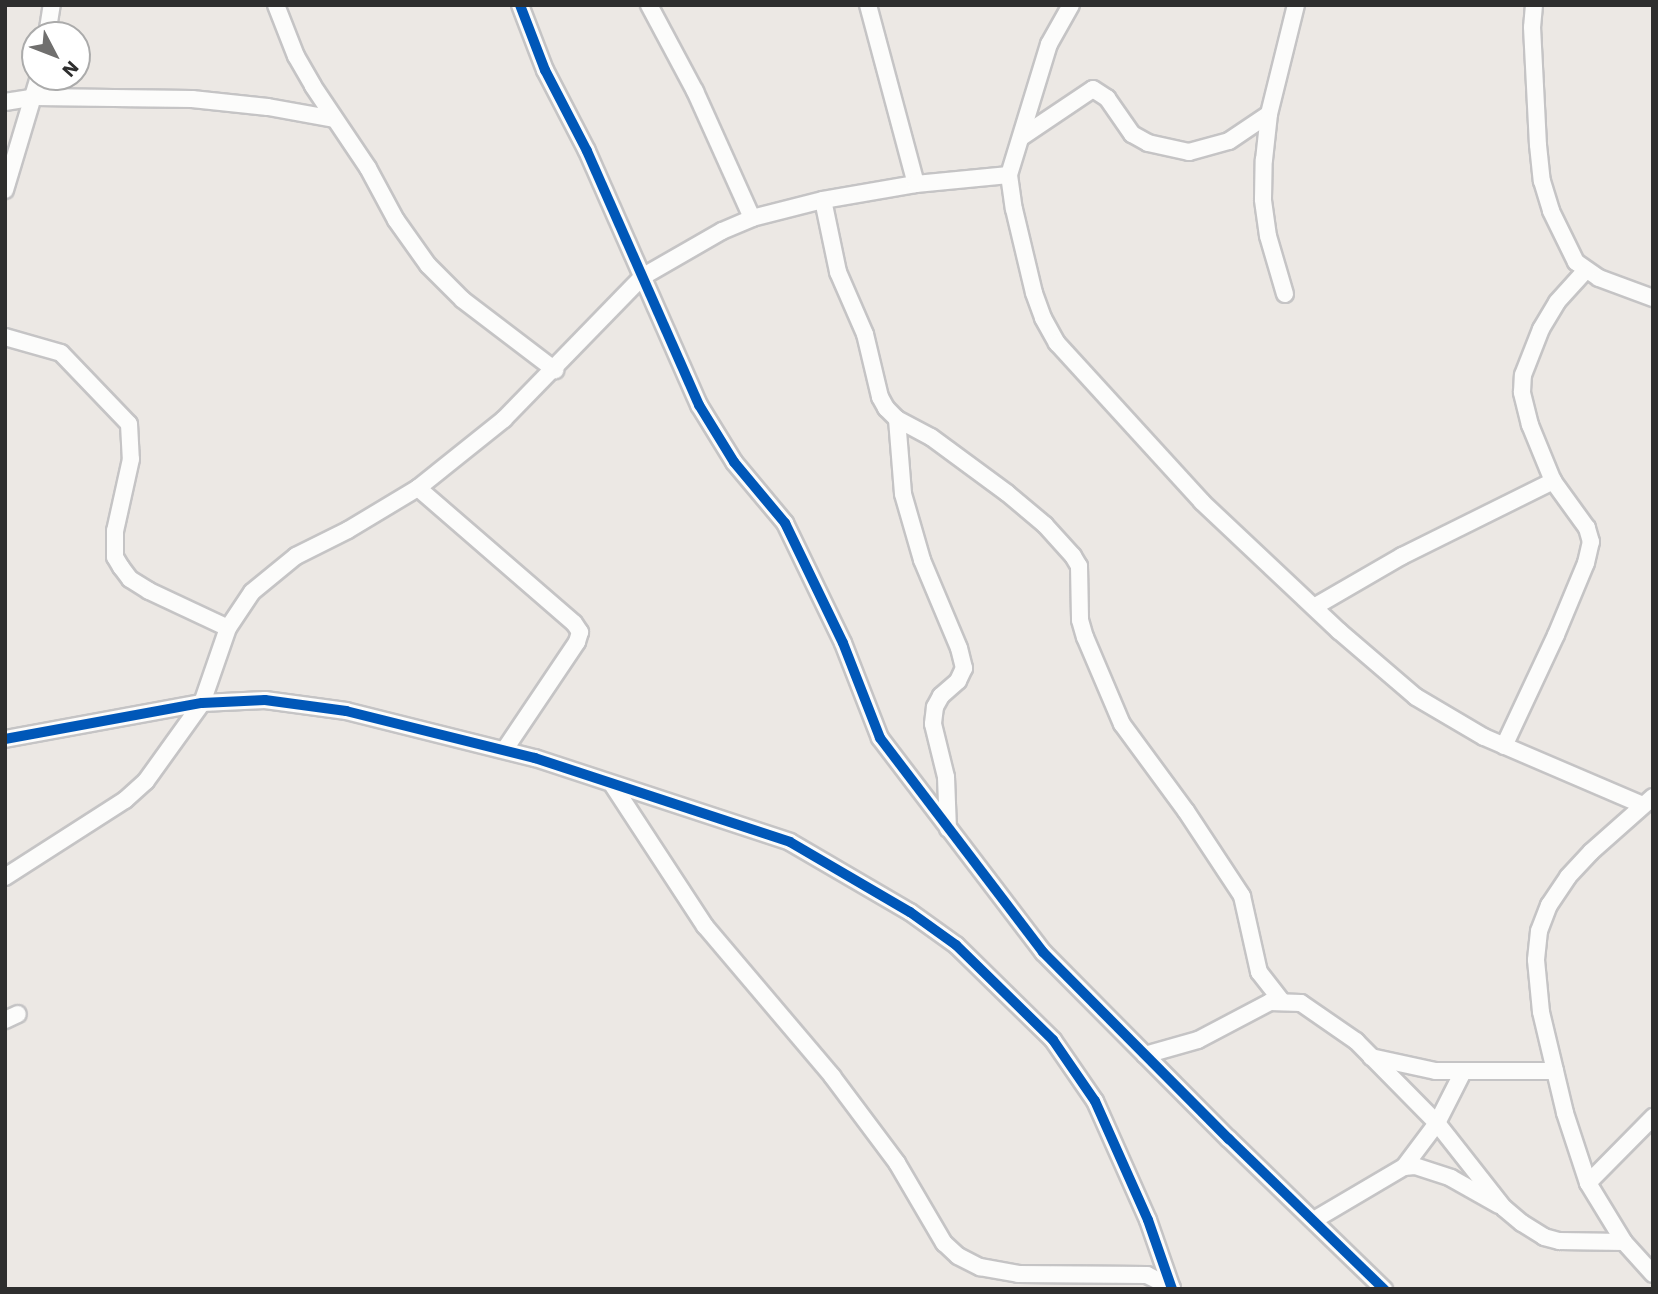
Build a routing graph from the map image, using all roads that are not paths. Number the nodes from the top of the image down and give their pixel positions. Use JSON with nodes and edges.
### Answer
{"nodes":[{"id":1,"x":276,"y":5,"type":"edge"},
{"id":2,"x":520,"y":5,"type":"edge"},
{"id":3,"x":649,"y":5,"type":"edge"},
{"id":4,"x":868,"y":5,"type":"edge"},
{"id":5,"x":1071,"y":5,"type":"edge"},
{"id":6,"x":1296,"y":5,"type":"edge"},
{"id":7,"x":1534,"y":5,"type":"edge"},
{"id":8,"x":37,"y":91,"type":"edge"},
{"id":9,"x":36,"y":97,"type":"junction"},
{"id":10,"x":5,"y":102,"type":"edge"},
{"id":11,"x":1269,"y":114,"type":"junction"},
{"id":12,"x":334,"y":119,"type":"junction"},
{"id":13,"x":1023,"y":136,"type":"junction"},
{"id":14,"x":1009,"y":175,"type":"junction"},
{"id":15,"x":916,"y":184,"type":"junction"},
{"id":16,"x":5,"y":190,"type":"edge"},
{"id":17,"x":823,"y":200,"type":"junction"},
{"id":18,"x":752,"y":218,"type":"junction"},
{"id":19,"x":1586,"y":270,"type":"junction"},
{"id":20,"x":642,"y":277,"type":"junction"},
{"id":21,"x":1285,"y":294,"type":"dead end"},
{"id":22,"x":1653,"y":298,"type":"edge"},
{"id":23,"x":5,"y":337,"type":"edge"},
{"id":24,"x":555,"y":370,"type":"junction"},
{"id":25,"x":897,"y":419,"type":"junction"},
{"id":26,"x":1553,"y":481,"type":"junction"},
{"id":27,"x":418,"y":488,"type":"junction"},
{"id":28,"x":1314,"y":607,"type":"junction"},
{"id":29,"x":228,"y":628,"type":"junction"},
{"id":30,"x":202,"y":703,"type":"junction"},
{"id":31,"x":5,"y":739,"type":"edge"},
{"id":32,"x":1504,"y":746,"type":"junction"},
{"id":33,"x":505,"y":750,"type":"junction"},
{"id":34,"x":612,"y":784,"type":"junction"},
{"id":35,"x":1648,"y":801,"type":"edge"},
{"id":36,"x":948,"y":830,"type":"junction"},
{"id":37,"x":5,"y":877,"type":"edge"},
{"id":38,"x":1282,"y":1001,"type":"junction"},
{"id":39,"x":1145,"y":1055,"type":"junction"},
{"id":40,"x":1371,"y":1057,"type":"junction"},
{"id":41,"x":1555,"y":1071,"type":"junction"},
{"id":42,"x":1463,"y":1072,"type":"junction"},
{"id":43,"x":1653,"y":1117,"type":"edge"},
{"id":44,"x":1437,"y":1122,"type":"junction"},
{"id":45,"x":1404,"y":1167,"type":"junction"},
{"id":46,"x":1588,"y":1183,"type":"junction"},
{"id":47,"x":1504,"y":1208,"type":"junction"},
{"id":48,"x":1314,"y":1220,"type":"junction"},
{"id":49,"x":1624,"y":1242,"type":"junction"},
{"id":50,"x":1652,"y":1271,"type":"edge"},
{"id":51,"x":1104,"y":1275,"type":"junction"},
{"id":52,"x":1172,"y":1288,"type":"edge"},
{"id":53,"x":1076,"y":1289,"type":"edge"},
{"id":54,"x":1384,"y":1289,"type":"edge"}],
"edges":[{"from":1,"to":12,"type":"street"},
{"from":2,"to":20,"type":"street"},
{"from":3,"to":18,"type":"street"},
{"from":4,"to":15,"type":"street"},
{"from":5,"to":13,"type":"street"},
{"from":6,"to":11,"type":"street"},
{"from":7,"to":19,"type":"street"},
{"from":8,"to":9,"type":"street"},
{"from":9,"to":10,"type":"street"},
{"from":9,"to":12,"type":"street"},
{"from":9,"to":16,"type":"street"},
{"from":11,"to":13,"type":"street"},
{"from":11,"to":21,"type":"street"},
{"from":12,"to":24,"type":"street"},
{"from":13,"to":14,"type":"street"},
{"from":14,"to":15,"type":"street"},
{"from":14,"to":28,"type":"street"},
{"from":15,"to":17,"type":"street"},
{"from":17,"to":18,"type":"street"},
{"from":17,"to":25,"type":"street"},
{"from":18,"to":20,"type":"street"},
{"from":19,"to":22,"type":"street"},
{"from":19,"to":26,"type":"street"},
{"from":20,"to":24,"type":"street"},
{"from":20,"to":36,"type":"street"},
{"from":23,"to":29,"type":"street"},
{"from":24,"to":27,"type":"street"},
{"from":25,"to":36,"type":"street"},
{"from":25,"to":38,"type":"street"},
{"from":26,"to":28,"type":"street"},
{"from":26,"to":32,"type":"street"},
{"from":27,"to":29,"type":"street"},
{"from":27,"to":33,"type":"street"},
{"from":28,"to":32,"type":"street"},
{"from":29,"to":30,"type":"street"},
{"from":30,"to":31,"type":"street"},
{"from":30,"to":33,"type":"street"},
{"from":30,"to":37,"type":"street"},
{"from":32,"to":35,"type":"street"},
{"from":33,"to":34,"type":"street"},
{"from":34,"to":51,"type":"street"},
{"from":34,"to":52,"type":"street"},
{"from":35,"to":41,"type":"street"},
{"from":36,"to":39,"type":"street"},
{"from":38,"to":39,"type":"street"},
{"from":38,"to":40,"type":"street"},
{"from":39,"to":48,"type":"street"},
{"from":40,"to":42,"type":"street"},
{"from":40,"to":44,"type":"street"},
{"from":41,"to":42,"type":"street"},
{"from":41,"to":46,"type":"street"},
{"from":42,"to":44,"type":"street"},
{"from":43,"to":46,"type":"street"},
{"from":44,"to":45,"type":"street"},
{"from":44,"to":47,"type":"street"},
{"from":45,"to":47,"type":"street"},
{"from":45,"to":48,"type":"street"},
{"from":46,"to":49,"type":"street"},
{"from":47,"to":49,"type":"street"},
{"from":48,"to":54,"type":"street"},
{"from":49,"to":50,"type":"street"},
{"from":51,"to":52,"type":"street"},
{"from":51,"to":53,"type":"street"}]}
